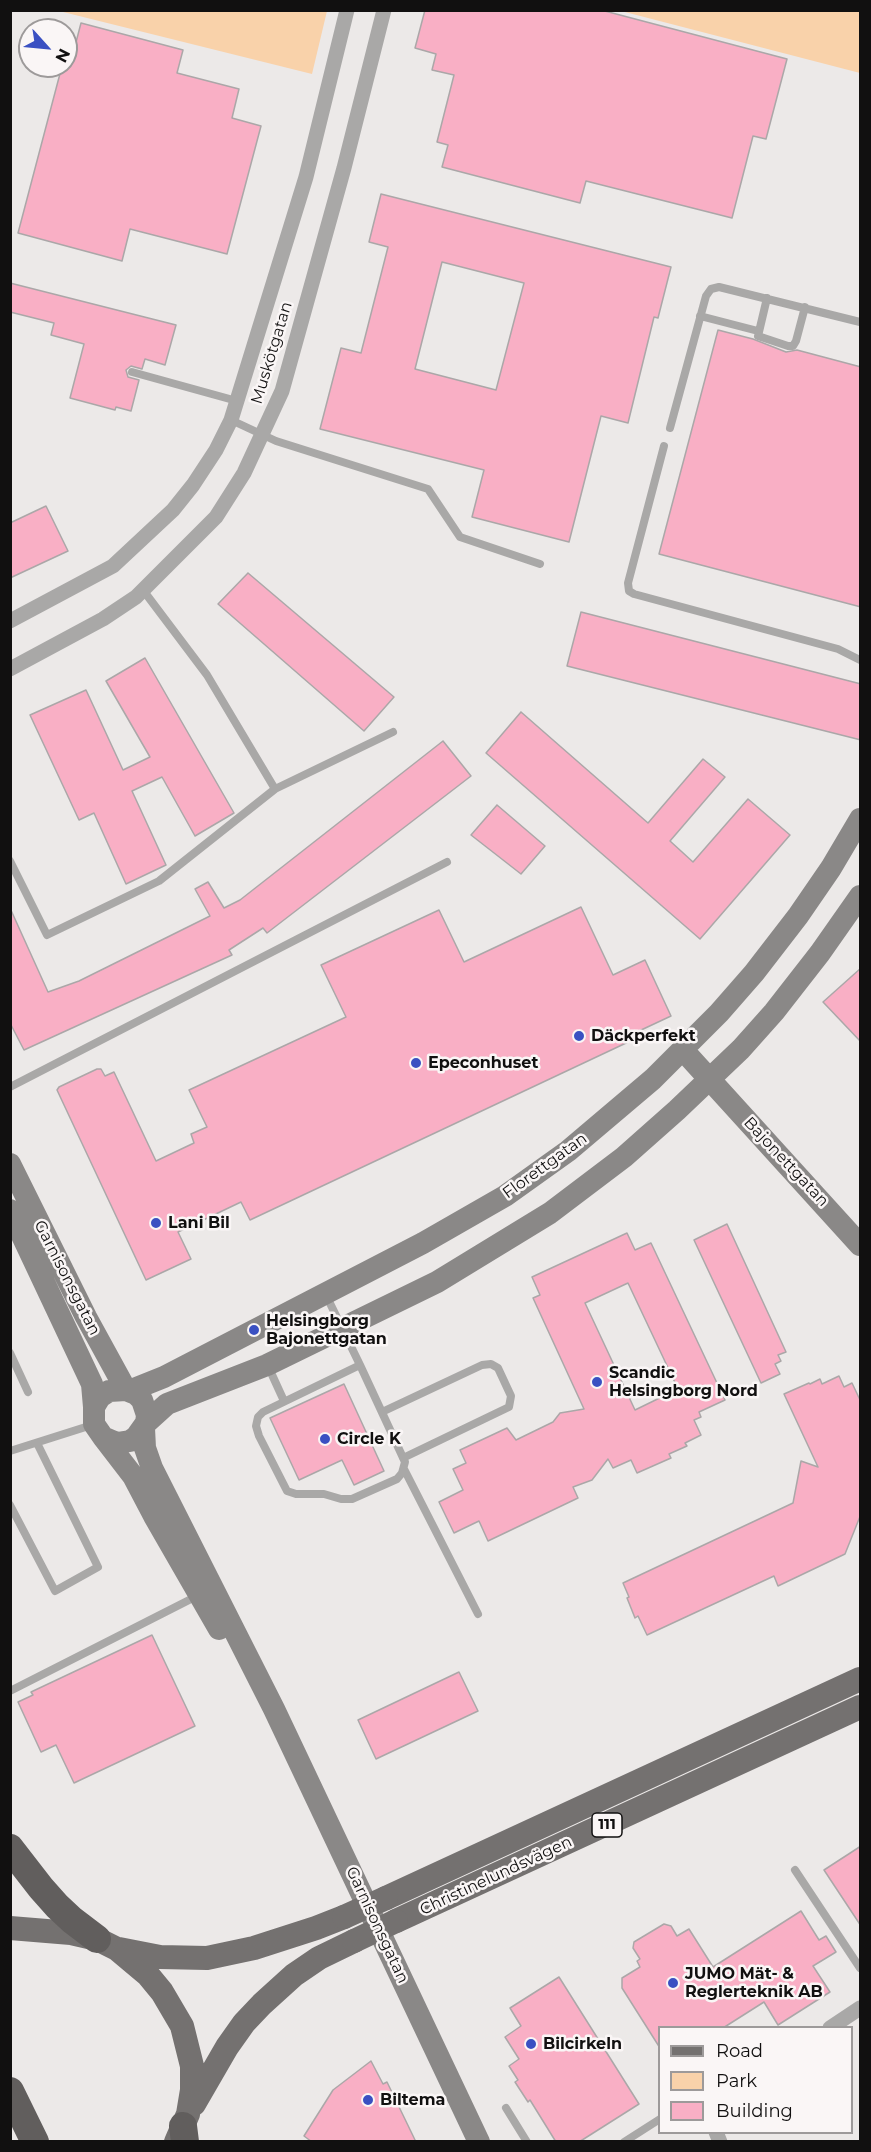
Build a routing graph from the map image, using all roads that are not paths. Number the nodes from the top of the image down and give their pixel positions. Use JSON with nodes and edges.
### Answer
{"nodes":[{"id":1,"x":347,"y":10,"type":"edge"},
{"id":2,"x":384,"y":10,"type":"edge"},
{"id":3,"x":767,"y":298,"type":"junction"},
{"id":4,"x":805,"y":308,"type":"junction"},
{"id":5,"x":700,"y":316,"type":"junction"},
{"id":6,"x":861,"y":322,"type":"edge"},
{"id":7,"x":758,"y":331,"type":"junction"},
{"id":8,"x":132,"y":372,"type":"dead end"},
{"id":9,"x":237,"y":401,"type":"junction"},
{"id":10,"x":231,"y":420,"type":"junction"},
{"id":11,"x":670,"y":428,"type":"dead end"},
{"id":12,"x":263,"y":435,"type":"junction"},
{"id":13,"x":664,"y":446,"type":"dead end"},
{"id":14,"x":540,"y":564,"type":"dead end"},
{"id":15,"x":143,"y":590,"type":"junction"},
{"id":16,"x":10,"y":621,"type":"edge"},
{"id":17,"x":861,"y":660,"type":"edge"},
{"id":18,"x":10,"y":669,"type":"edge"},
{"id":19,"x":393,"y":732,"type":"dead end"},
{"id":20,"x":275,"y":789,"type":"junction"},
{"id":21,"x":861,"y":819,"type":"edge"},
{"id":22,"x":10,"y":861,"type":"edge"},
{"id":23,"x":447,"y":862,"type":"dead end"},
{"id":24,"x":861,"y":896,"type":"edge"},
{"id":25,"x":682,"y":1050,"type":"junction"},
{"id":26,"x":711,"y":1079,"type":"junction"},
{"id":27,"x":10,"y":1087,"type":"edge"},
{"id":28,"x":10,"y":1164,"type":"edge"},
{"id":29,"x":10,"y":1210,"type":"edge"},
{"id":30,"x":861,"y":1245,"type":"edge"},
{"id":31,"x":326,"y":1293,"type":"junction"},
{"id":32,"x":343,"y":1329,"type":"junction"},
{"id":33,"x":10,"y":1353,"type":"edge"},
{"id":34,"x":267,"y":1365,"type":"junction"},
{"id":35,"x":360,"y":1365,"type":"junction"},
{"id":36,"x":128,"y":1390,"type":"junction"},
{"id":37,"x":28,"y":1392,"type":"dead end"},
{"id":38,"x":284,"y":1401,"type":"junction"},
{"id":39,"x":382,"y":1412,"type":"junction"},
{"id":40,"x":97,"y":1423,"type":"junction"},
{"id":41,"x":145,"y":1426,"type":"junction"},
{"id":42,"x":36,"y":1443,"type":"junction"},
{"id":43,"x":10,"y":1451,"type":"edge"},
{"id":44,"x":403,"y":1458,"type":"junction"},
{"id":45,"x":404,"y":1469,"type":"junction"},
{"id":46,"x":10,"y":1504,"type":"edge"},
{"id":47,"x":198,"y":1595,"type":"junction"},
{"id":48,"x":477,"y":1614,"type":"dead end"},
{"id":49,"x":861,"y":1669,"type":"edge"},
{"id":50,"x":861,"y":1679,"type":"edge"},
{"id":51,"x":10,"y":1691,"type":"edge"},
{"id":52,"x":861,"y":1707,"type":"edge"},
{"id":53,"x":274,"y":1709,"type":"junction"},
{"id":54,"x":861,"y":1712,"type":"edge"},
{"id":55,"x":817,"y":1728,"type":"junction"},
{"id":56,"x":737,"y":1736,"type":"junction"},
{"id":57,"x":10,"y":1848,"type":"edge"},
{"id":58,"x":795,"y":1870,"type":"dead end"},
{"id":59,"x":10,"y":1928,"type":"edge"},
{"id":60,"x":107,"y":1944,"type":"junction"},
{"id":61,"x":861,"y":1968,"type":"edge"},
{"id":62,"x":861,"y":2008,"type":"edge"},
{"id":63,"x":833,"y":2026,"type":"edge"},
{"id":64,"x":10,"y":2091,"type":"edge"},
{"id":65,"x":506,"y":2108,"type":"dead end"},
{"id":66,"x":658,"y":2120,"type":"edge"},
{"id":67,"x":183,"y":2131,"type":"edge"},
{"id":68,"x":35,"y":2142,"type":"edge"},
{"id":69,"x":479,"y":2142,"type":"edge"},
{"id":70,"x":527,"y":2142,"type":"edge"},
{"id":71,"x":624,"y":2142,"type":"edge"}],
"edges":[{"from":1,"to":9,"type":"street","name":"Muskötgatan"},
{"from":2,"to":12,"type":"street","name":"Muskötgatan"},
{"from":3,"to":4,"type":"lane"},
{"from":3,"to":5,"type":"lane"},
{"from":3,"to":7,"type":"lane"},
{"from":4,"to":6,"type":"lane"},
{"from":4,"to":7,"type":"lane"},
{"from":5,"to":7,"type":"lane"},
{"from":5,"to":11,"type":"lane"},
{"from":8,"to":9,"type":"lane"},
{"from":9,"to":10,"type":"street","name":"Muskötgatan"},
{"from":10,"to":12,"type":"lane"},
{"from":10,"to":16,"type":"street","name":"Muskötgatan"},
{"from":12,"to":14,"type":"lane"},
{"from":12,"to":15,"type":"street","name":"Muskötgatan"},
{"from":13,"to":17,"type":"lane"},
{"from":15,"to":18,"type":"street","name":"Muskötgatan"},
{"from":15,"to":20,"type":"lane"},
{"from":19,"to":20,"type":"lane"},
{"from":20,"to":22,"type":"lane"},
{"from":21,"to":25,"type":"street","name":"Florettgatan"},
{"from":23,"to":27,"type":"lane"},
{"from":24,"to":26,"type":"street"},
{"from":25,"to":26,"type":"street","name":"Bajonettgatan"},
{"from":25,"to":31,"type":"street","name":"Florettgatan"},
{"from":26,"to":30,"type":"street","name":"Bajonettgatan"},
{"from":26,"to":32,"type":"street"},
{"from":28,"to":36,"type":"street","name":"Garnisonsgatan"},
{"from":29,"to":40,"type":"street","name":"Garnisonsgatan"},
{"from":31,"to":32,"type":"lane"},
{"from":31,"to":36,"type":"street","name":"Florettgatan"},
{"from":32,"to":34,"type":"street"},
{"from":32,"to":35,"type":"lane"},
{"from":33,"to":37,"type":"lane"},
{"from":34,"to":38,"type":"lane"},
{"from":34,"to":41,"type":"street"},
{"from":35,"to":38,"type":"lane"},
{"from":35,"to":39,"type":"lane"},
{"from":36,"to":40,"type":"street"},
{"from":36,"to":41,"type":"street","name":"Garnisonsgatan"},
{"from":38,"to":45,"type":"lane"},
{"from":39,"to":44,"type":"lane"},
{"from":39,"to":44,"type":"lane"},
{"from":40,"to":41,"type":"street"},
{"from":40,"to":42,"type":"lane"},
{"from":40,"to":47,"type":"street","name":"Garnisonsgatan"},
{"from":41,"to":53,"type":"street","name":"Garnisonsgatan"},
{"from":42,"to":43,"type":"lane"},
{"from":42,"to":46,"type":"lane"},
{"from":44,"to":45,"type":"lane"},
{"from":45,"to":48,"type":"lane"},
{"from":47,"to":51,"type":"lane"},
{"from":47,"to":53,"type":"street","name":"Garnisonsgatan"},
{"from":49,"to":56,"type":"main road"},
{"from":50,"to":56,"type":"main road","name":"Christinelundsvägen","number":"111"},
{"from":52,"to":55,"type":"main road","name":"Christinelundsvägen","number":"111"},
{"from":53,"to":69,"type":"street","name":"Garnisonsgatan"},
{"from":54,"to":55,"type":"main road"},
{"from":55,"to":67,"type":"main road","name":"Christinelundsvägen","number":"111","bridge":true},
{"from":56,"to":60,"type":"main road","name":"Christinelundsvägen","number":"111","bridge":true},
{"from":57,"to":60,"type":"highway"},
{"from":58,"to":61,"type":"lane"},
{"from":59,"to":60,"type":"main road","number":"111"},
{"from":60,"to":67,"type":"main road"},
{"from":62,"to":63,"type":"street"},
{"from":64,"to":68,"type":"highway"},
{"from":65,"to":70,"type":"lane"},
{"from":66,"to":71,"type":"lane"}]}
